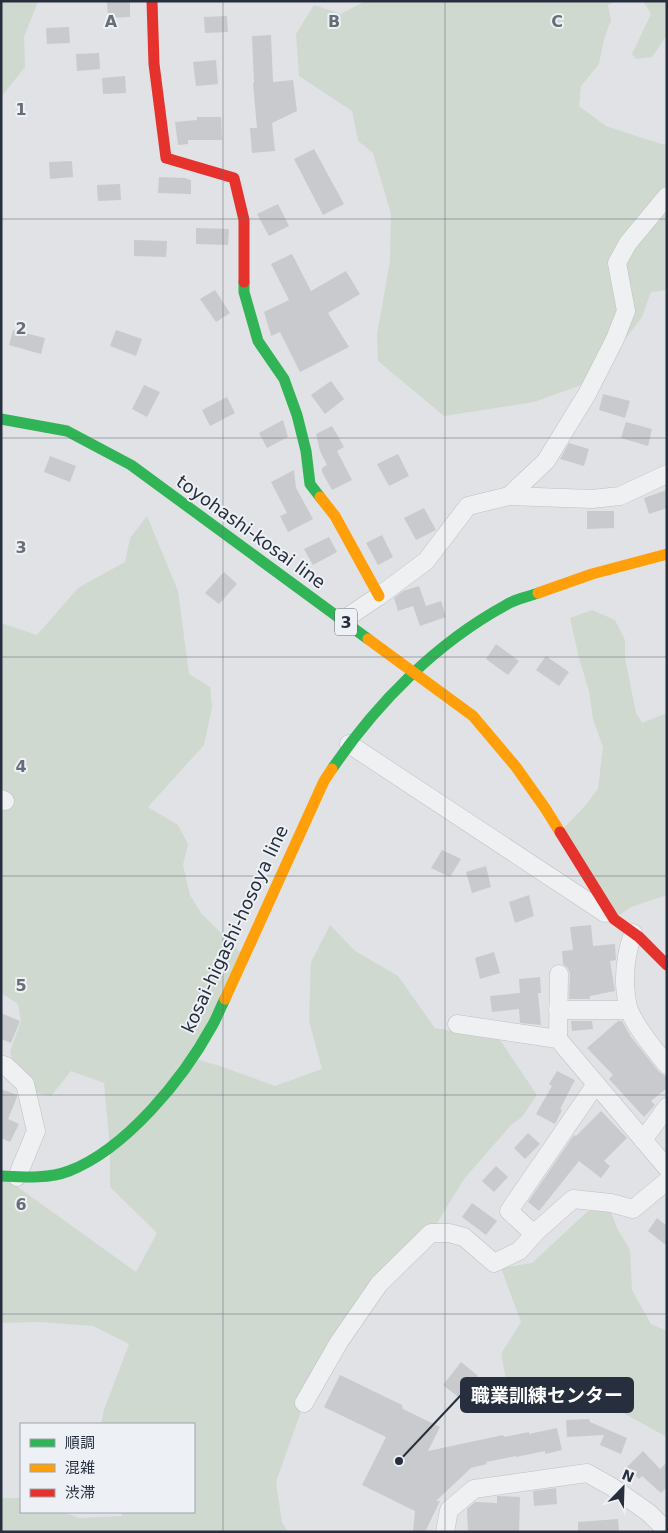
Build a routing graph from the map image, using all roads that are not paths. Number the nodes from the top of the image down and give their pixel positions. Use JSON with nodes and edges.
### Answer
{"nodes":[{"id":1,"x":152,"y":1,"type":"edge"},
{"id":2,"x":667,"y":196,"type":"edge"},
{"id":3,"x":1,"y":420,"type":"edge"},
{"id":4,"x":667,"y":474,"type":"edge"},
{"id":5,"x":509,"y":496,"type":"junction"},
{"id":6,"x":667,"y":554,"type":"edge"},
{"id":7,"x":379,"y":596,"type":"junction"},
{"id":8,"x":343,"y":620,"type":"junction"},
{"id":9,"x":413,"y":672,"type":"junction"},
{"id":10,"x":349,"y":744,"type":"junction"},
{"id":11,"x":614,"y":919,"type":"junction"},
{"id":12,"x":633,"y":933,"type":"junction"},
{"id":13,"x":667,"y":965,"type":"edge"},
{"id":14,"x":559,"y":974,"type":"dead end"},
{"id":15,"x":558,"y":1010,"type":"junction"},
{"id":16,"x":628,"y":1010,"type":"junction"},
{"id":17,"x":457,"y":1024,"type":"dead end"},
{"id":18,"x":558,"y":1039,"type":"junction"},
{"id":19,"x":1,"y":1064,"type":"edge"},
{"id":20,"x":667,"y":1065,"type":"edge"},
{"id":21,"x":596,"y":1084,"type":"junction"},
{"id":22,"x":667,"y":1107,"type":"edge"},
{"id":23,"x":643,"y":1140,"type":"junction"},
{"id":24,"x":667,"y":1168,"type":"edge"},
{"id":25,"x":9,"y":1177,"type":"edge"},
{"id":26,"x":667,"y":1181,"type":"edge"},
{"id":27,"x":534,"y":1234,"type":"junction"},
{"id":28,"x":304,"y":1403,"type":"dead end"},
{"id":29,"x":667,"y":1531,"type":"edge"},
{"id":30,"x":446,"y":1532,"type":"edge"}],
"edges":[{"from":1,"to":7,"type":"main road"},
{"from":2,"to":5,"type":"street"},
{"from":3,"to":8,"type":"main road","name":"toyohashi-kosai line","number":"3"},
{"from":4,"to":5,"type":"street"},
{"from":5,"to":7,"type":"street"},
{"from":6,"to":9,"type":"main road","name":"kosai-higashi-hosoya line"},
{"from":7,"to":8,"type":"street"},
{"from":8,"to":9,"type":"main road","name":"toyohashi-kosai line","number":"3"},
{"from":9,"to":10,"type":"main road","name":"kosai-higashi-hosoya line"},
{"from":9,"to":11,"type":"main road","name":"toyohashi-kosai line","number":"3"},
{"from":10,"to":11,"type":"street"},
{"from":10,"to":25,"type":"main road","name":"kosai-higashi-hosoya line"},
{"from":11,"to":12,"type":"main road","name":"toyohashi-kosai line","number":"3"},
{"from":12,"to":13,"type":"main road","name":"toyohashi-kosai line","number":"3"},
{"from":12,"to":16,"type":"street"},
{"from":14,"to":15,"type":"street"},
{"from":15,"to":16,"type":"street"},
{"from":15,"to":18,"type":"street"},
{"from":16,"to":20,"type":"street"},
{"from":17,"to":18,"type":"street"},
{"from":18,"to":21,"type":"street"},
{"from":19,"to":25,"type":"street"},
{"from":21,"to":23,"type":"street"},
{"from":21,"to":27,"type":"street"},
{"from":22,"to":23,"type":"street"},
{"from":23,"to":24,"type":"street"},
{"from":26,"to":27,"type":"street"},
{"from":27,"to":28,"type":"street"},
{"from":29,"to":30,"type":"street"}]}
